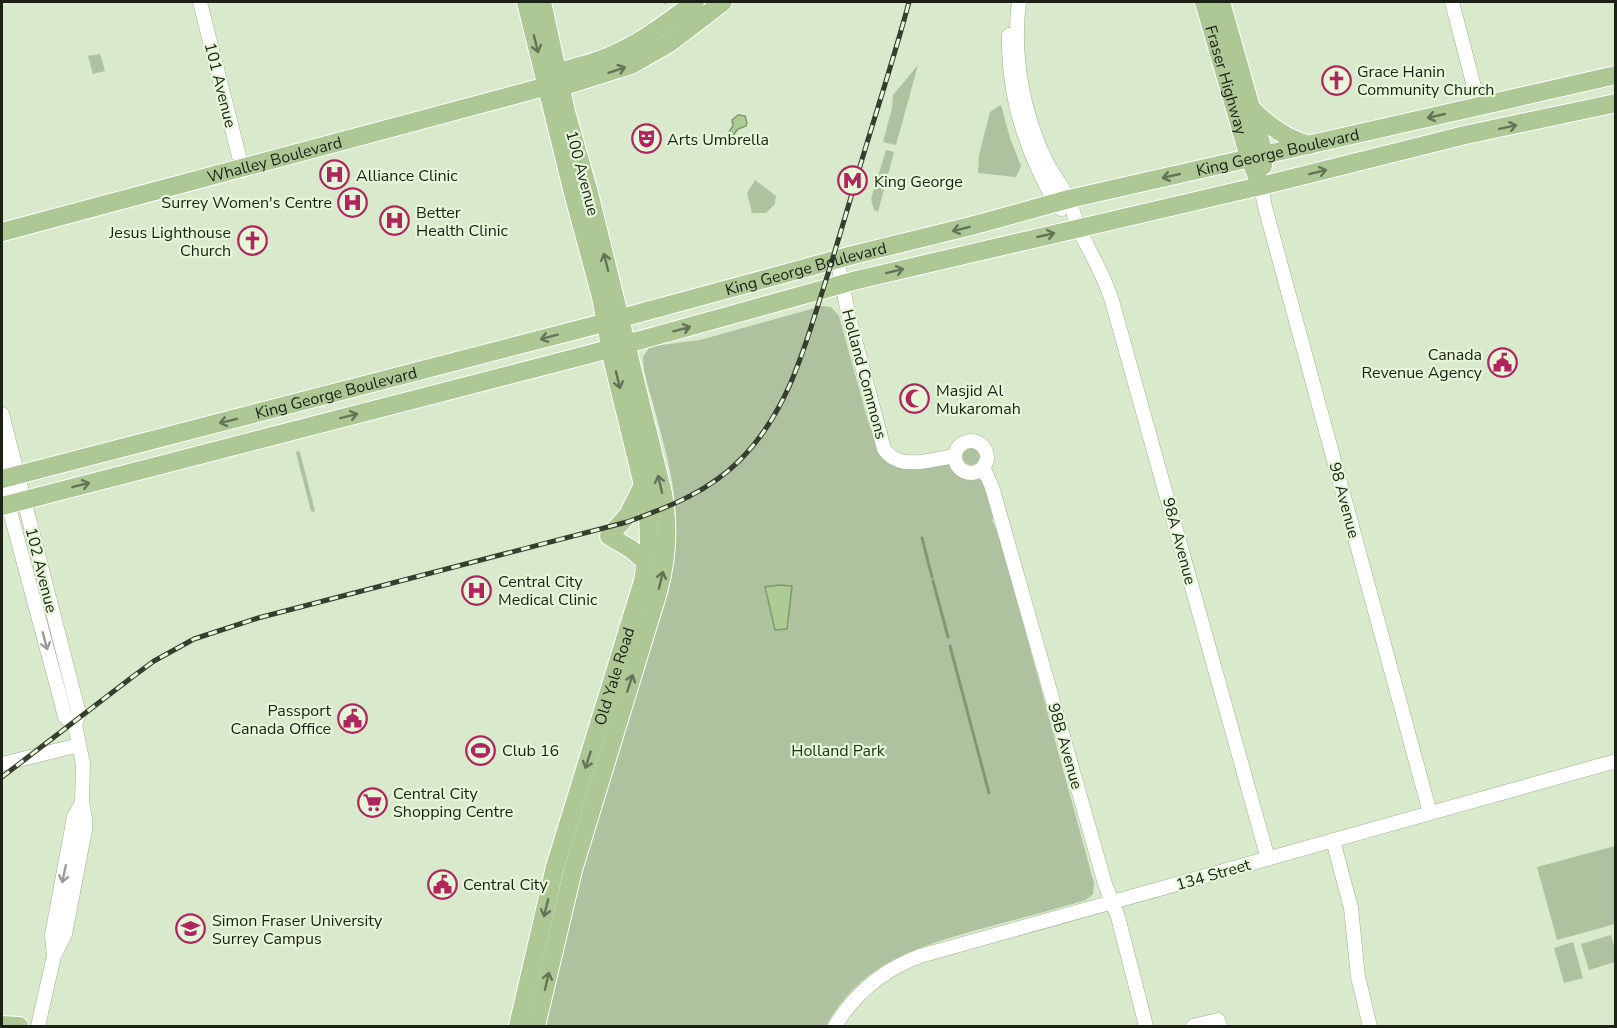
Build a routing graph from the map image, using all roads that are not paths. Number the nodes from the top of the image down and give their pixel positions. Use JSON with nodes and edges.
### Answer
{"nodes":[{"id":1,"x":200,"y":2,"type":"edge"},
{"id":2,"x":526,"y":2,"type":"edge"},
{"id":3,"x":542,"y":2,"type":"edge"},
{"id":4,"x":695,"y":2,"type":"edge"},
{"id":5,"x":723,"y":2,"type":"edge"},
{"id":6,"x":1012,"y":2,"type":"edge"},
{"id":7,"x":1019,"y":2,"type":"edge"},
{"id":8,"x":1204,"y":2,"type":"edge"},
{"id":9,"x":1221,"y":2,"type":"edge"},
{"id":10,"x":1452,"y":2,"type":"edge"},
{"id":11,"x":1616,"y":75,"type":"edge"},
{"id":12,"x":555,"y":82,"type":"junction"},
{"id":13,"x":1616,"y":103,"type":"edge"},
{"id":14,"x":1479,"y":106,"type":"junction"},
{"id":15,"x":1252,"y":109,"type":"junction"},
{"id":16,"x":1310,"y":145,"type":"junction"},
{"id":17,"x":1257,"y":156,"type":"junction"},
{"id":18,"x":242,"y":168,"type":"junction"},
{"id":19,"x":1261,"y":186,"type":"junction"},
{"id":20,"x":1062,"y":201,"type":"junction"},
{"id":21,"x":1079,"y":228,"type":"junction"},
{"id":22,"x":2,"y":232,"type":"edge"},
{"id":23,"x":837,"y":259,"type":"junction"},
{"id":24,"x":842,"y":284,"type":"junction"},
{"id":25,"x":613,"y":320,"type":"junction"},
{"id":26,"x":618,"y":346,"type":"junction"},
{"id":27,"x":304,"y":401,"type":"junction"},
{"id":28,"x":266,"y":411,"type":"junction"},
{"id":29,"x":2,"y":414,"type":"edge"},
{"id":30,"x":292,"y":430,"type":"junction"},
{"id":31,"x":2,"y":454,"type":"edge"},
{"id":32,"x":955,"y":456,"type":"junction"},
{"id":33,"x":983,"y":467,"type":"junction"},
{"id":34,"x":8,"y":477,"type":"edge"},
{"id":35,"x":643,"y":485,"type":"junction"},
{"id":36,"x":11,"y":503,"type":"edge"},
{"id":37,"x":647,"y":563,"type":"junction"},
{"id":38,"x":80,"y":745,"type":"junction"},
{"id":39,"x":1616,"y":761,"type":"edge"},
{"id":40,"x":2,"y":764,"type":"edge"},
{"id":41,"x":1430,"y":813,"type":"junction"},
{"id":42,"x":574,"y":835,"type":"junction"},
{"id":43,"x":1334,"y":840,"type":"junction"},
{"id":44,"x":1268,"y":859,"type":"junction"},
{"id":45,"x":1112,"y":902,"type":"junction"},
{"id":46,"x":1219,"y":1023,"type":"edge"},
{"id":47,"x":2,"y":1024,"type":"edge"},
{"id":48,"x":19,"y":1026,"type":"edge"},
{"id":49,"x":38,"y":1026,"type":"edge"},
{"id":50,"x":518,"y":1026,"type":"edge"},
{"id":51,"x":536,"y":1026,"type":"edge"},
{"id":52,"x":835,"y":1026,"type":"edge"},
{"id":53,"x":1146,"y":1026,"type":"edge"},
{"id":54,"x":1193,"y":1026,"type":"edge"},
{"id":55,"x":1370,"y":1026,"type":"edge"}],
"edges":[{"from":1,"to":18,"type":"street","name":"101 Avenue"},
{"from":2,"to":12,"type":"main road","name":"100 Avenue","one_way":true},
{"from":3,"to":12,"type":"main road","name":"100 Avenue"},
{"from":4,"to":12,"type":"main road","name":"Whalley Boulevard"},
{"from":12,"to":5,"type":"main road","name":"Whalley Boulevard","one_way":true},
{"from":6,"to":20,"type":"street"},
{"from":7,"to":20,"type":"street"},
{"from":8,"to":17,"type":"main road","name":"Fraser Highway"},
{"from":9,"to":15,"type":"main road","name":"Fraser Highway"},
{"from":10,"to":14,"type":"street"},
{"from":11,"to":14,"type":"main road","name":"King George Boulevard"},
{"from":12,"to":18,"type":"main road","name":"Whalley Boulevard"},
{"from":12,"to":25,"type":"main road","name":"100 Avenue"},
{"from":19,"to":13,"type":"main road","name":"King George Boulevard","one_way":true},
{"from":14,"to":16,"type":"main road","name":"King George Boulevard","one_way":true},
{"from":15,"to":16,"type":"main road"},
{"from":15,"to":17,"type":"main road","name":"Fraser Highway"},
{"from":16,"to":17,"type":"main road","name":"King George Boulevard"},
{"from":17,"to":19,"type":"main road"},
{"from":17,"to":20,"type":"main road","name":"King George Boulevard","one_way":true},
{"from":18,"to":22,"type":"main road","name":"Whalley Boulevard"},
{"from":19,"to":21,"type":"main road","name":"King George Boulevard"},
{"from":19,"to":41,"type":"street","name":"98 Avenue"},
{"from":20,"to":21,"type":"street","name":"98A Avenue"},
{"from":20,"to":23,"type":"main road","name":"King George Boulevard","one_way":true},
{"from":24,"to":21,"type":"main road","name":"King George Boulevard","one_way":true},
{"from":21,"to":44,"type":"street","name":"98A Avenue"},
{"from":23,"to":24,"type":"street","name":"Holland Commons"},
{"from":23,"to":25,"type":"main road","name":"King George Boulevard"},
{"from":26,"to":24,"type":"main road","name":"King George Boulevard","one_way":true},
{"from":24,"to":32,"type":"street","name":"Holland Commons"},
{"from":25,"to":26,"type":"main road","name":"100 Avenue"},
{"from":25,"to":27,"type":"main road","name":"King George Boulevard","one_way":true},
{"from":30,"to":26,"type":"main road","name":"King George Boulevard","one_way":true},
{"from":26,"to":35,"type":"main road","name":"Old Yale Road","one_way":true},
{"from":42,"to":26,"type":"main road","name":"Old Yale Road","one_way":true},
{"from":27,"to":28,"type":"main road","name":"King George Boulevard"},
{"from":27,"to":30,"type":"main road"},
{"from":28,"to":30,"type":"main road"},
{"from":28,"to":34,"type":"main road","name":"King George Boulevard","one_way":true},
{"from":29,"to":34,"type":"street","name":"102 Avenue"},
{"from":36,"to":30,"type":"main road","name":"King George Boulevard","one_way":true},
{"from":31,"to":34,"type":"street","name":"102 Avenue"},
{"from":32,"to":33,"type":"street"},
{"from":32,"to":33,"type":"street"},
{"from":33,"to":45,"type":"street","name":"98B Avenue"},
{"from":34,"to":36,"type":"street","name":"102 Avenue"},
{"from":35,"to":37,"type":"main road","name":"Old Yale Road"},
{"from":35,"to":37,"type":"main road"},
{"from":36,"to":38,"type":"street","name":"102 Avenue"},
{"from":37,"to":42,"type":"main road","name":"Old Yale Road","one_way":true},
{"from":38,"to":40,"type":"street"},
{"from":38,"to":49,"type":"street","name":"102 Avenue"},
{"from":39,"to":41,"type":"street","name":"134 Street"},
{"from":41,"to":43,"type":"street","name":"134 Street"},
{"from":42,"to":50,"type":"main road","name":"Old Yale Road","one_way":true},
{"from":51,"to":42,"type":"main road","name":"Old Yale Road","one_way":true},
{"from":43,"to":44,"type":"street","name":"134 Street"},
{"from":43,"to":55,"type":"street"},
{"from":44,"to":45,"type":"street","name":"134 Street"},
{"from":45,"to":52,"type":"street","name":"134 Street"},
{"from":45,"to":53,"type":"street","name":"98B Avenue"},
{"from":46,"to":54,"type":"street"},
{"from":47,"to":48,"type":"main road"}]}
